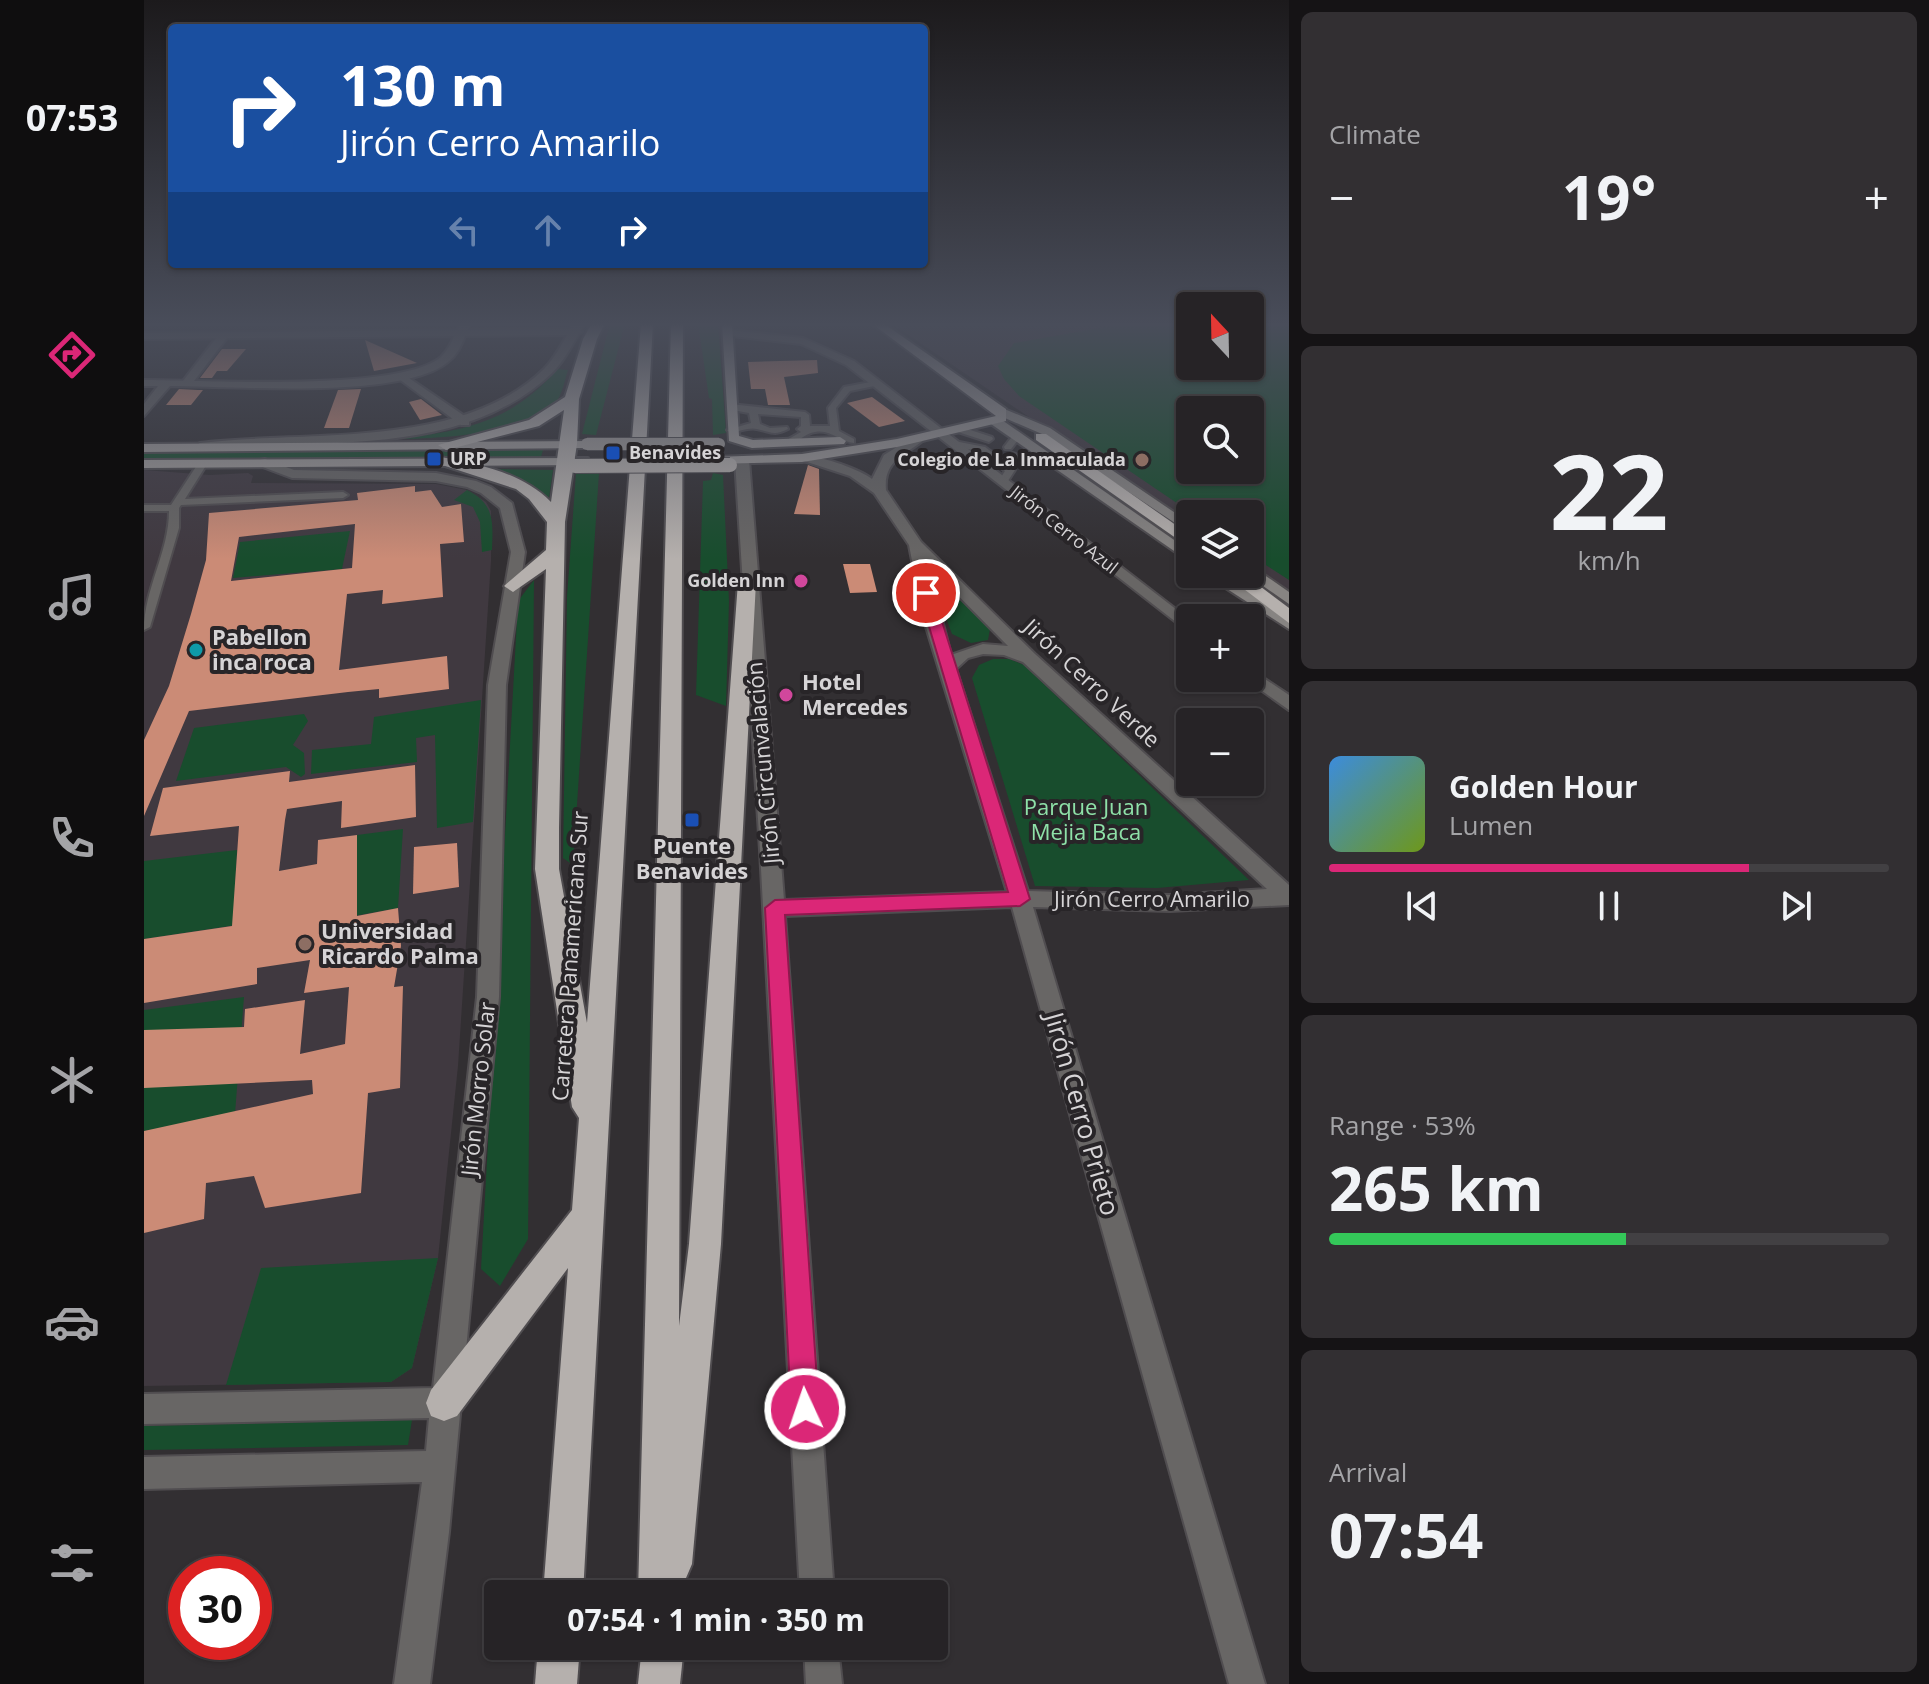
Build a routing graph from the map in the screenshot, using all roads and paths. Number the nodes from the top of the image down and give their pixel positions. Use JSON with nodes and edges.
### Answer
{"nodes":[{"id":1,"x":437,"y":402,"type":"edge"},
{"id":2,"x":512,"y":402,"type":"edge"},
{"id":3,"x":568,"y":402,"type":"edge"},
{"id":4,"x":572,"y":402,"type":"edge"},
{"id":5,"x":642,"y":402,"type":"edge"},
{"id":6,"x":676,"y":402,"type":"edge"},
{"id":7,"x":730,"y":402,"type":"edge"},
{"id":8,"x":836,"y":402,"type":"edge"},
{"id":9,"x":900,"y":402,"type":"edge"},
{"id":10,"x":979,"y":402,"type":"edge"},
{"id":11,"x":730,"y":407,"type":"junction"},
{"id":12,"x":753,"y":411,"type":"junction"},
{"id":13,"x":999,"y":417,"type":"junction"},
{"id":14,"x":465,"y":422,"type":"junction"},
{"id":15,"x":756,"y":425,"type":"junction"},
{"id":16,"x":804,"y":429,"type":"junction"},
{"id":17,"x":835,"y":430,"type":"junction"},
{"id":18,"x":940,"y":433,"type":"junction"},
{"id":19,"x":732,"y":434,"type":"junction"},
{"id":20,"x":786,"y":436,"type":"junction"},
{"id":21,"x":956,"y":437,"type":"junction"},
{"id":22,"x":1041,"y":437,"type":"dead end"},
{"id":23,"x":920,"y":438,"type":"junction"},
{"id":24,"x":989,"y":439,"type":"dead end"},
{"id":25,"x":851,"y":441,"type":"junction"},
{"id":26,"x":446,"y":445,"type":"junction"},
{"id":27,"x":887,"y":445,"type":"junction"},
{"id":28,"x":200,"y":447,"type":"junction"},
{"id":29,"x":144,"y":448,"type":"edge"},
{"id":30,"x":802,"y":458,"type":"junction"},
{"id":31,"x":572,"y":460,"type":"junction"},
{"id":32,"x":441,"y":462,"type":"junction"},
{"id":33,"x":736,"y":462,"type":"junction"},
{"id":34,"x":1030,"y":462,"type":"dead end"},
{"id":35,"x":265,"y":463,"type":"junction"},
{"id":36,"x":144,"y":464,"type":"edge"},
{"id":37,"x":202,"y":464,"type":"junction"},
{"id":38,"x":1056,"y":464,"type":"junction"},
{"id":39,"x":879,"y":490,"type":"junction"},
{"id":40,"x":343,"y":495,"type":"dead end"},
{"id":41,"x":176,"y":505,"type":"junction"},
{"id":42,"x":144,"y":508,"type":"edge"},
{"id":43,"x":1176,"y":519,"type":"edge"},
{"id":44,"x":556,"y":522,"type":"junction"},
{"id":45,"x":1176,"y":533,"type":"edge"},
{"id":46,"x":916,"y":545,"type":"junction"},
{"id":47,"x":1176,"y":548,"type":"edge"},
{"id":48,"x":554,"y":553,"type":"junction"},
{"id":49,"x":1264,"y":580,"type":"edge"},
{"id":50,"x":747,"y":582,"type":"junction"},
{"id":51,"x":513,"y":586,"type":"junction"},
{"id":52,"x":1234,"y":588,"type":"edge"},
{"id":53,"x":1251,"y":588,"type":"edge"},
{"id":54,"x":1289,"y":599,"type":"edge"},
{"id":55,"x":1176,"y":617,"type":"edge"},
{"id":56,"x":1289,"y":617,"type":"edge"},
{"id":57,"x":1289,"y":624,"type":"edge"},
{"id":58,"x":144,"y":627,"type":"edge"},
{"id":59,"x":1029,"y":658,"type":"junction"},
{"id":60,"x":947,"y":669,"type":"junction"},
{"id":61,"x":1264,"y":685,"type":"edge"},
{"id":62,"x":1289,"y":704,"type":"edge"},
{"id":63,"x":1289,"y":897,"type":"edge"},
{"id":64,"x":1020,"y":899,"type":"junction"},
{"id":65,"x":775,"y":908,"type":"junction"},
{"id":66,"x":594,"y":1150,"type":"junction"},
{"id":67,"x":590,"y":1213,"type":"junction"},
{"id":68,"x":444,"y":1403,"type":"junction"},
{"id":69,"x":144,"y":1409,"type":"edge"},
{"id":70,"x":438,"y":1466,"type":"junction"},
{"id":71,"x":144,"y":1473,"type":"edge"},
{"id":72,"x":564,"y":1580,"type":"edge"},
{"id":73,"x":658,"y":1580,"type":"edge"},
{"id":74,"x":670,"y":1580,"type":"edge"},
{"id":75,"x":816,"y":1580,"type":"edge"},
{"id":76,"x":558,"y":1660,"type":"edge"},
{"id":77,"x":657,"y":1660,"type":"edge"},
{"id":78,"x":661,"y":1660,"type":"edge"},
{"id":79,"x":822,"y":1660,"type":"edge"},
{"id":80,"x":412,"y":1684,"type":"edge"},
{"id":81,"x":556,"y":1684,"type":"edge"},
{"id":82,"x":658,"y":1684,"type":"edge"},
{"id":83,"x":824,"y":1684,"type":"edge"},
{"id":84,"x":1247,"y":1684,"type":"edge"}],
"edges":[{"from":1,"to":14,"type":"street"},
{"from":2,"to":14,"type":"street"},
{"from":3,"to":26,"type":"highway"},
{"from":4,"to":31,"type":"highway"},
{"from":5,"to":66,"type":"highway","name":"Carretera Panamericana Sur"},
{"from":6,"to":73,"type":"highway"},
{"from":7,"to":11,"type":"main road"},
{"from":8,"to":17,"type":"lane"},
{"from":9,"to":18,"type":"street"},
{"from":10,"to":13,"type":"main road"},
{"from":11,"to":12,"type":"lane"},
{"from":11,"to":19,"type":"main road"},
{"from":12,"to":15,"type":"lane"},
{"from":12,"to":16,"type":"lane"},
{"from":13,"to":21,"type":"main road"},
{"from":13,"to":38,"type":"main road"},
{"from":13,"to":43,"type":"main road"},
{"from":14,"to":28,"type":"street"},
{"from":15,"to":19,"type":"lane"},
{"from":15,"to":20,"type":"lane"},
{"from":16,"to":17,"type":"lane"},
{"from":16,"to":20,"type":"lane"},
{"from":17,"to":25,"type":"lane"},
{"from":18,"to":21,"type":"main road"},
{"from":18,"to":23,"type":"main road"},
{"from":19,"to":20,"type":"main road"},
{"from":19,"to":31,"type":"main road","bridge":true},
{"from":20,"to":25,"type":"main road"},
{"from":20,"to":33,"type":"main road"},
{"from":21,"to":24,"type":"lane"},
{"from":21,"to":55,"type":"street","name":"Jirón Cerro Azul"},
{"from":22,"to":45,"type":"highway"},
{"from":23,"to":27,"type":"main road"},
{"from":23,"to":39,"type":"street"},
{"from":25,"to":27,"type":"main road"},
{"from":26,"to":28,"type":"main road"},
{"from":26,"to":31,"type":"main road"},
{"from":27,"to":30,"type":"main road"},
{"from":28,"to":29,"type":"main road"},
{"from":30,"to":33,"type":"main road"},
{"from":30,"to":39,"type":"street","name":"Jirón Cerro Verde"},
{"from":31,"to":32,"type":"main road"},
{"from":31,"to":33,"type":"highway","bridge":true},
{"from":31,"to":44,"type":"highway"},
{"from":32,"to":35,"type":"main road"},
{"from":32,"to":44,"type":"highway"},
{"from":33,"to":50,"type":"street","name":"Jirón Circunvalación"},
{"from":34,"to":38,"type":"lane"},
{"from":35,"to":37,"type":"main road"},
{"from":35,"to":51,"type":"street","name":"Jirón Morro Solar"},
{"from":36,"to":37,"type":"main road"},
{"from":37,"to":41,"type":"lane"},
{"from":38,"to":47,"type":"main road"},
{"from":39,"to":46,"type":"street","name":"Jirón Cerro Verde"},
{"from":40,"to":41,"type":"lane"},
{"from":41,"to":42,"type":"lane"},
{"from":41,"to":58,"type":"lane"},
{"from":44,"to":48,"type":"highway"},
{"from":46,"to":59,"type":"street","name":"Jirón Cerro Verde"},
{"from":46,"to":60,"type":"street","name":"Jirón Cerro Prieto"},
{"from":48,"to":51,"type":"highway"},
{"from":48,"to":66,"type":"highway"},
{"from":49,"to":54,"type":"main road"},
{"from":50,"to":65,"type":"street","name":"Jirón Circunvalación"},
{"from":50,"to":74,"type":"highway"},
{"from":51,"to":68,"type":"street","name":"Jirón Morro Solar"},
{"from":52,"to":57,"type":"main road"},
{"from":53,"to":56,"type":"highway"},
{"from":59,"to":60,"type":"street"},
{"from":59,"to":63,"type":"street","name":"Jirón Cerro Verde"},
{"from":60,"to":64,"type":"street","name":"Jirón Cerro Prieto"},
{"from":61,"to":62,"type":"street"},
{"from":63,"to":64,"type":"street","name":"Jirón Cerro Amarilo"},
{"from":64,"to":65,"type":"street","name":"Jirón Cerro Amarilo"},
{"from":64,"to":84,"type":"street","name":"Jirón Cerro Prieto"},
{"from":65,"to":75,"type":"street","name":"Jirón Circunvalación"},
{"from":66,"to":67,"type":"highway","name":"Carretera Panamericana Sur"},
{"from":67,"to":68,"type":"highway"},
{"from":67,"to":72,"type":"highway","name":"Carretera Panamericana Sur"},
{"from":68,"to":69,"type":"street"},
{"from":68,"to":70,"type":"street","name":"Jirón Morro Solar"},
{"from":70,"to":71,"type":"street"},
{"from":70,"to":80,"type":"street","name":"Jirón Morro Solar"},
{"from":76,"to":81,"type":"highway"},
{"from":77,"to":82,"type":"highway"},
{"from":78,"to":82,"type":"highway"},
{"from":79,"to":83,"type":"street"}]}
